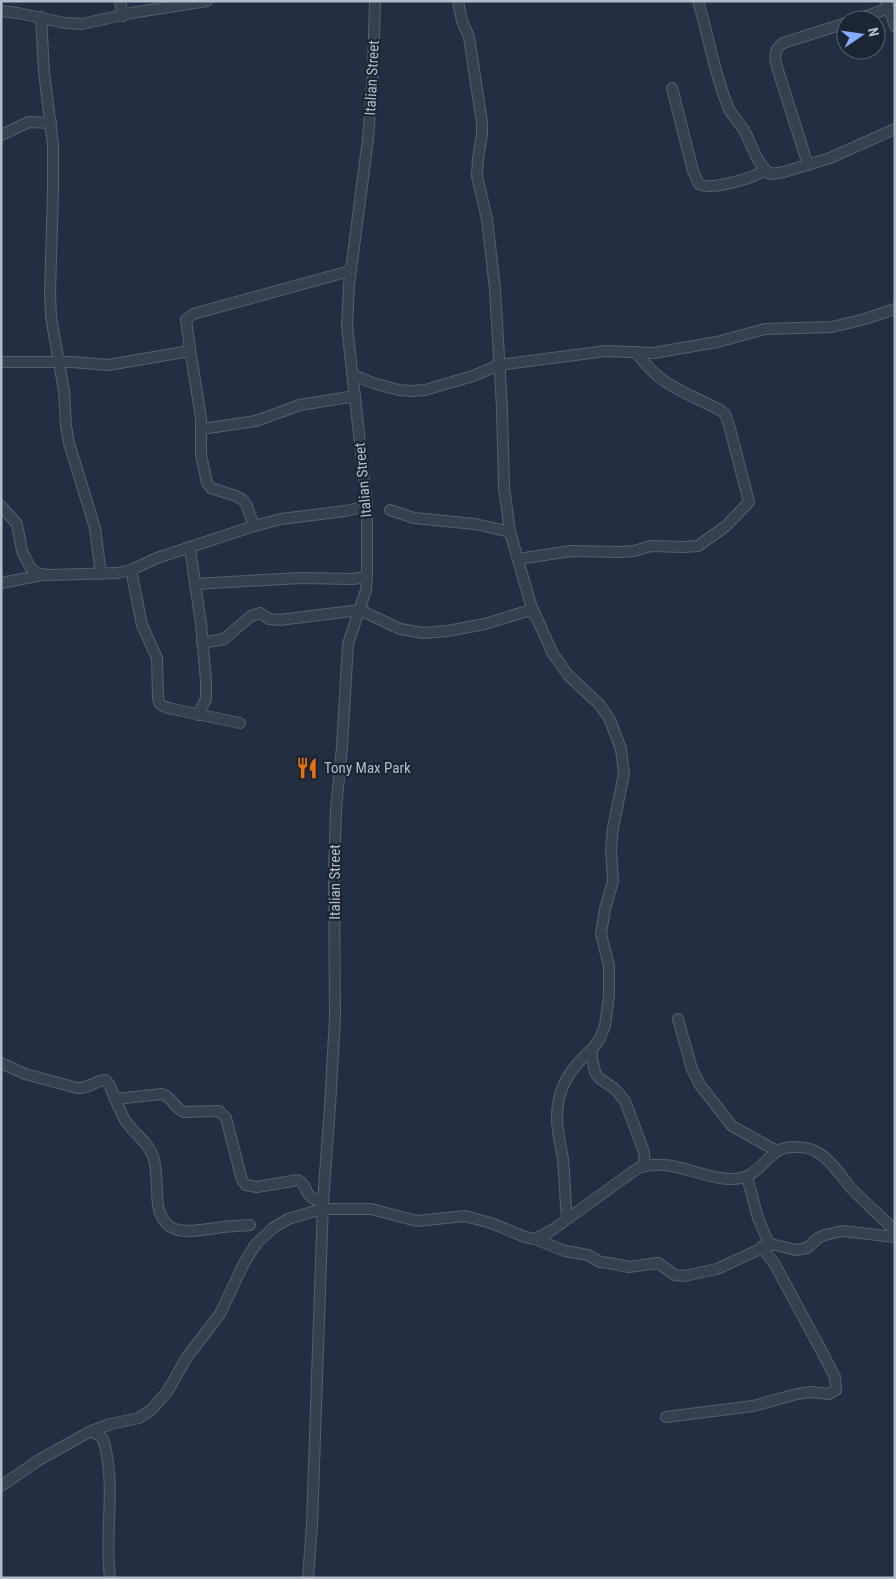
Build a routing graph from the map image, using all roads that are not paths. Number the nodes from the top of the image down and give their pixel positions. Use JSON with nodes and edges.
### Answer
{"nodes":[{"id":1,"x":120,"y":1,"type":"edge"},
{"id":2,"x":207,"y":1,"type":"edge"},
{"id":3,"x":375,"y":1,"type":"edge"},
{"id":4,"x":458,"y":1,"type":"edge"},
{"id":5,"x":698,"y":1,"type":"edge"},
{"id":6,"x":888,"y":5,"type":"edge"},
{"id":7,"x":1,"y":11,"type":"edge"},
{"id":8,"x":123,"y":16,"type":"junction"},
{"id":9,"x":41,"y":17,"type":"junction"},
{"id":10,"x":836,"y":26,"type":"edge"},
{"id":11,"x":895,"y":26,"type":"edge"},
{"id":12,"x":672,"y":88,"type":"dead end"},
{"id":13,"x":51,"y":123,"type":"junction"},
{"id":14,"x":895,"y":129,"type":"edge"},
{"id":15,"x":1,"y":135,"type":"edge"},
{"id":16,"x":808,"y":165,"type":"junction"},
{"id":17,"x":765,"y":170,"type":"junction"},
{"id":18,"x":350,"y":271,"type":"junction"},
{"id":19,"x":895,"y":309,"type":"edge"},
{"id":20,"x":190,"y":349,"type":"junction"},
{"id":21,"x":636,"y":352,"type":"junction"},
{"id":22,"x":58,"y":361,"type":"junction"},
{"id":23,"x":1,"y":362,"type":"edge"},
{"id":24,"x":499,"y":365,"type":"junction"},
{"id":25,"x":353,"y":375,"type":"junction"},
{"id":26,"x":356,"y":396,"type":"junction"},
{"id":27,"x":202,"y":429,"type":"junction"},
{"id":28,"x":1,"y":506,"type":"edge"},
{"id":29,"x":367,"y":506,"type":"junction"},
{"id":30,"x":390,"y":510,"type":"dead end"},
{"id":31,"x":254,"y":526,"type":"junction"},
{"id":32,"x":510,"y":532,"type":"junction"},
{"id":33,"x":190,"y":548,"type":"junction"},
{"id":34,"x":518,"y":559,"type":"junction"},
{"id":35,"x":132,"y":570,"type":"junction"},
{"id":36,"x":101,"y":574,"type":"junction"},
{"id":37,"x":42,"y":575,"type":"junction"},
{"id":38,"x":367,"y":577,"type":"junction"},
{"id":39,"x":1,"y":583,"type":"edge"},
{"id":40,"x":195,"y":584,"type":"junction"},
{"id":41,"x":360,"y":610,"type":"junction"},
{"id":42,"x":534,"y":614,"type":"junction"},
{"id":43,"x":202,"y":643,"type":"junction"},
{"id":44,"x":198,"y":715,"type":"junction"},
{"id":45,"x":240,"y":723,"type":"dead end"},
{"id":46,"x":678,"y":1019,"type":"dead end"},
{"id":47,"x":592,"y":1048,"type":"junction"},
{"id":48,"x":1,"y":1063,"type":"edge"},
{"id":49,"x":115,"y":1099,"type":"junction"},
{"id":50,"x":777,"y":1152,"type":"junction"},
{"id":51,"x":645,"y":1166,"type":"junction"},
{"id":52,"x":747,"y":1177,"type":"junction"},
{"id":53,"x":322,"y":1205,"type":"junction"},
{"id":54,"x":567,"y":1218,"type":"junction"},
{"id":55,"x":250,"y":1226,"type":"dead end"},
{"id":56,"x":895,"y":1232,"type":"edge"},
{"id":57,"x":895,"y":1237,"type":"edge"},
{"id":58,"x":534,"y":1239,"type":"junction"},
{"id":59,"x":765,"y":1246,"type":"junction"},
{"id":60,"x":666,"y":1417,"type":"dead end"},
{"id":61,"x":91,"y":1431,"type":"junction"},
{"id":62,"x":1,"y":1486,"type":"edge"},
{"id":63,"x":110,"y":1578,"type":"edge"},
{"id":64,"x":308,"y":1578,"type":"edge"}],
"edges":[{"from":1,"to":8,"type":"street"},
{"from":2,"to":8,"type":"street"},
{"from":3,"to":18,"type":"street","name":"Italian Street"},
{"from":4,"to":24,"type":"street"},
{"from":5,"to":17,"type":"street"},
{"from":6,"to":11,"type":"street"},
{"from":7,"to":9,"type":"street"},
{"from":8,"to":9,"type":"street"},
{"from":9,"to":13,"type":"street"},
{"from":10,"to":16,"type":"street"},
{"from":12,"to":17,"type":"street"},
{"from":13,"to":15,"type":"street"},
{"from":13,"to":22,"type":"street"},
{"from":14,"to":16,"type":"street"},
{"from":16,"to":17,"type":"street"},
{"from":18,"to":20,"type":"street"},
{"from":18,"to":25,"type":"street","name":"Italian Street"},
{"from":19,"to":21,"type":"street"},
{"from":20,"to":22,"type":"street"},
{"from":20,"to":27,"type":"street"},
{"from":21,"to":24,"type":"street"},
{"from":21,"to":34,"type":"street"},
{"from":22,"to":23,"type":"street"},
{"from":22,"to":36,"type":"street"},
{"from":24,"to":25,"type":"street"},
{"from":24,"to":32,"type":"street"},
{"from":25,"to":26,"type":"street","name":"Italian Street"},
{"from":26,"to":27,"type":"street"},
{"from":26,"to":29,"type":"street","name":"Italian Street"},
{"from":27,"to":31,"type":"street"},
{"from":28,"to":37,"type":"street"},
{"from":29,"to":31,"type":"street"},
{"from":29,"to":38,"type":"street","name":"Italian Street"},
{"from":30,"to":32,"type":"street"},
{"from":31,"to":33,"type":"street"},
{"from":32,"to":34,"type":"street"},
{"from":33,"to":35,"type":"street"},
{"from":33,"to":40,"type":"street"},
{"from":34,"to":42,"type":"street"},
{"from":35,"to":36,"type":"street"},
{"from":35,"to":44,"type":"street"},
{"from":36,"to":37,"type":"street"},
{"from":37,"to":39,"type":"street"},
{"from":38,"to":40,"type":"street"},
{"from":38,"to":41,"type":"street","name":"Italian Street"},
{"from":40,"to":43,"type":"street"},
{"from":41,"to":42,"type":"street"},
{"from":41,"to":43,"type":"street"},
{"from":41,"to":53,"type":"street","name":"Italian Street"},
{"from":42,"to":47,"type":"street"},
{"from":43,"to":44,"type":"street"},
{"from":44,"to":45,"type":"street"},
{"from":46,"to":50,"type":"street"},
{"from":47,"to":51,"type":"street"},
{"from":47,"to":54,"type":"street"},
{"from":48,"to":49,"type":"street"},
{"from":49,"to":53,"type":"street"},
{"from":49,"to":55,"type":"street"},
{"from":50,"to":52,"type":"street"},
{"from":50,"to":56,"type":"street"},
{"from":51,"to":52,"type":"street"},
{"from":51,"to":54,"type":"street"},
{"from":52,"to":59,"type":"street"},
{"from":53,"to":58,"type":"street"},
{"from":53,"to":61,"type":"street"},
{"from":53,"to":64,"type":"street","name":"Italian Street"},
{"from":54,"to":58,"type":"street"},
{"from":57,"to":59,"type":"street"},
{"from":58,"to":59,"type":"street"},
{"from":59,"to":60,"type":"street"},
{"from":61,"to":62,"type":"street"},
{"from":61,"to":63,"type":"street"}]}
